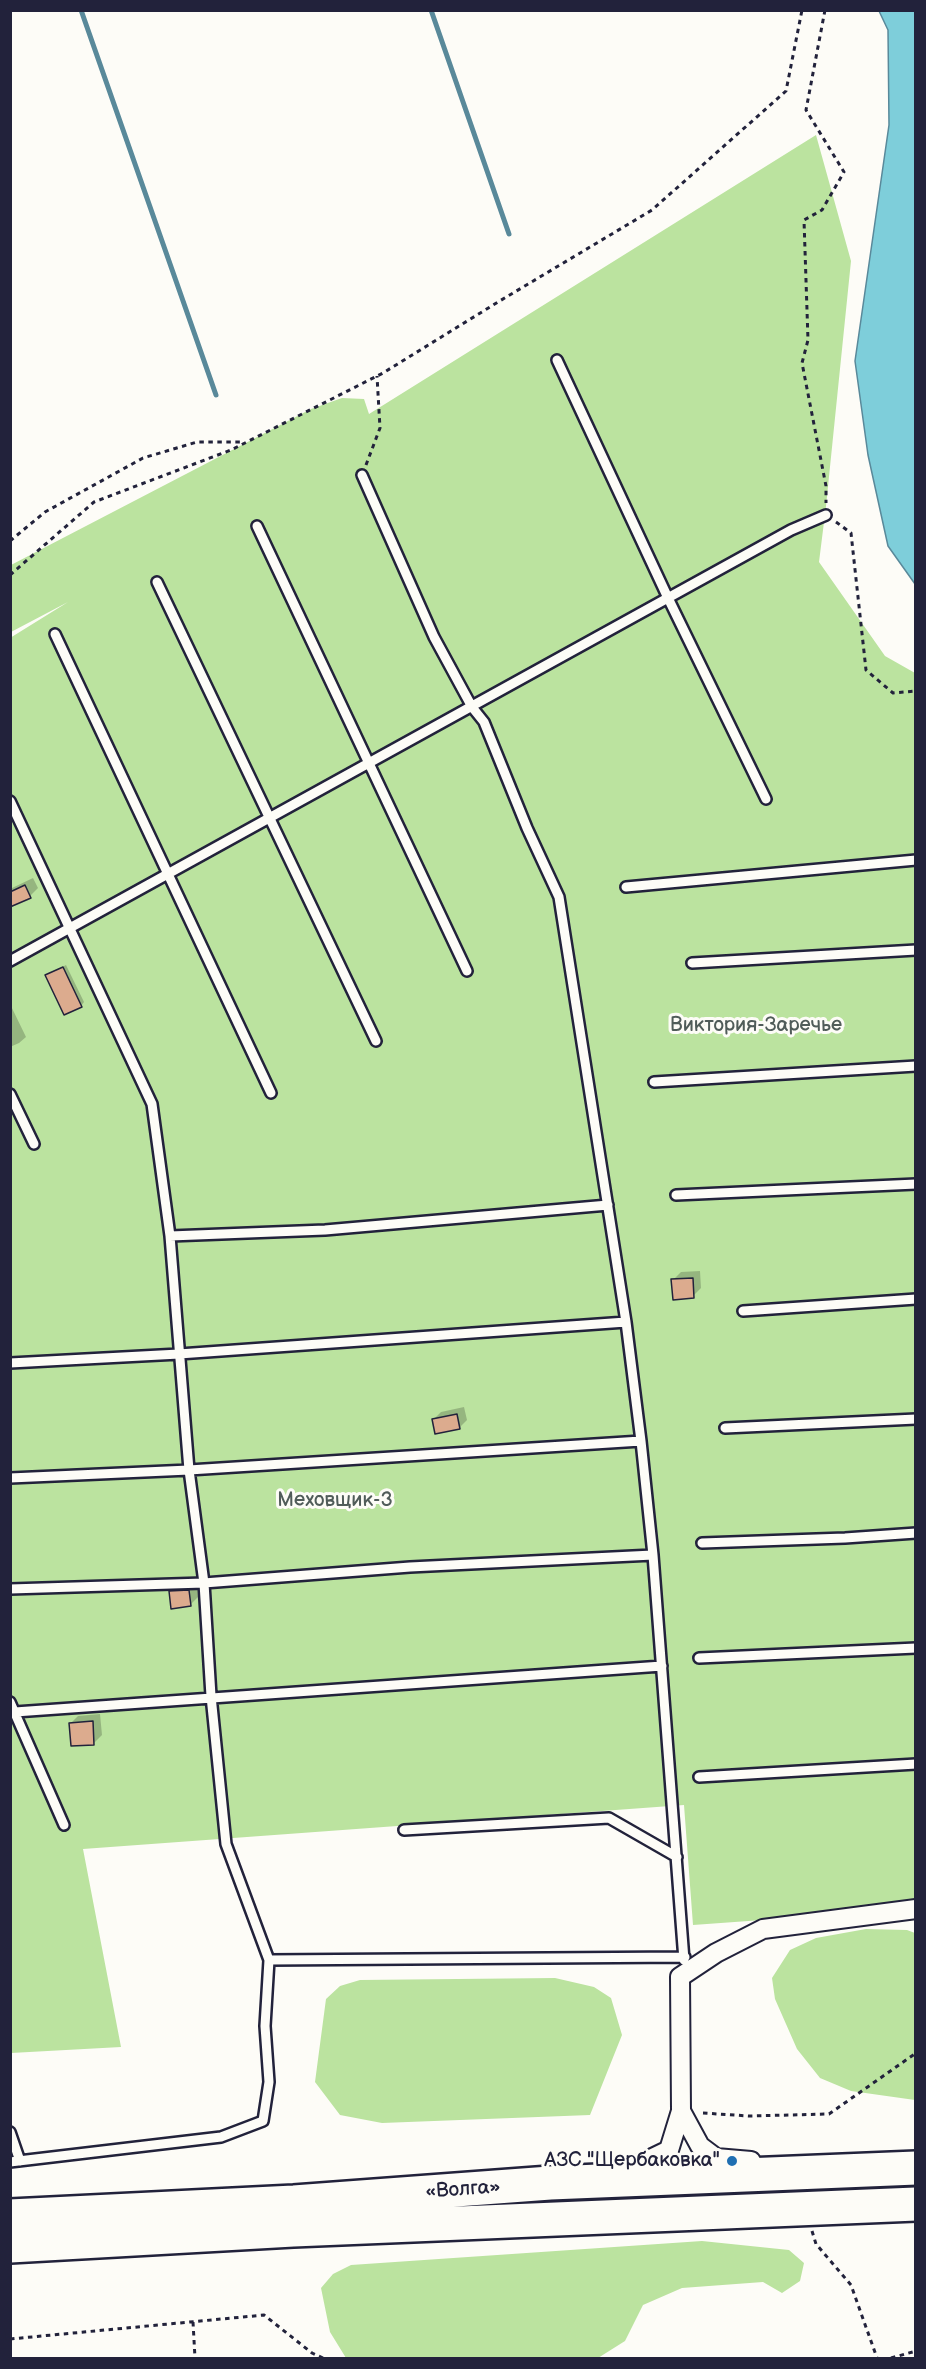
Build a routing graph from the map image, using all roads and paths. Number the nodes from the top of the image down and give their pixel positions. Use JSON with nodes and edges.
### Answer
{"nodes":[{"id":1,"x":802,"y":10,"type":"edge"},
{"id":2,"x":825,"y":10,"type":"edge"},
{"id":3,"x":557,"y":360,"type":"dead end"},
{"id":4,"x":377,"y":376,"type":"junction"},
{"id":5,"x":246,"y":442,"type":"junction"},
{"id":6,"x":362,"y":475,"type":"joint"},
{"id":7,"x":826,"y":515,"type":"junction"},
{"id":8,"x":257,"y":526,"type":"dead end"},
{"id":9,"x":10,"y":541,"type":"edge"},
{"id":10,"x":10,"y":575,"type":"edge"},
{"id":11,"x":157,"y":582,"type":"dead end"},
{"id":12,"x":668,"y":598,"type":"junction"},
{"id":13,"x":55,"y":633,"type":"dead end"},
{"id":14,"x":915,"y":691,"type":"edge"},
{"id":15,"x":472,"y":707,"type":"junction"},
{"id":16,"x":368,"y":764,"type":"junction"},
{"id":17,"x":766,"y":799,"type":"dead end"},
{"id":18,"x":10,"y":801,"type":"edge"},
{"id":19,"x":269,"y":819,"type":"junction"},
{"id":20,"x":915,"y":860,"type":"edge"},
{"id":21,"x":168,"y":875,"type":"junction"},
{"id":22,"x":626,"y":887,"type":"dead end"},
{"id":23,"x":70,"y":928,"type":"junction"},
{"id":24,"x":915,"y":950,"type":"edge"},
{"id":25,"x":10,"y":961,"type":"edge"},
{"id":26,"x":692,"y":963,"type":"dead end"},
{"id":27,"x":467,"y":971,"type":"dead end"},
{"id":28,"x":376,"y":1041,"type":"dead end"},
{"id":29,"x":915,"y":1066,"type":"edge"},
{"id":30,"x":654,"y":1082,"type":"dead end"},
{"id":31,"x":271,"y":1093,"type":"dead end"},
{"id":32,"x":10,"y":1094,"type":"edge"},
{"id":33,"x":34,"y":1144,"type":"dead end"},
{"id":34,"x":915,"y":1184,"type":"edge"},
{"id":35,"x":676,"y":1195,"type":"dead end"},
{"id":36,"x":608,"y":1205,"type":"junction"},
{"id":37,"x":170,"y":1236,"type":"junction"},
{"id":38,"x":915,"y":1299,"type":"edge"},
{"id":39,"x":743,"y":1311,"type":"dead end"},
{"id":40,"x":626,"y":1322,"type":"junction"},
{"id":41,"x":179,"y":1354,"type":"junction"},
{"id":42,"x":10,"y":1363,"type":"edge"},
{"id":43,"x":915,"y":1419,"type":"edge"},
{"id":44,"x":725,"y":1428,"type":"dead end"},
{"id":45,"x":641,"y":1441,"type":"junction"},
{"id":46,"x":189,"y":1470,"type":"junction"},
{"id":47,"x":10,"y":1478,"type":"edge"},
{"id":48,"x":915,"y":1533,"type":"edge"},
{"id":49,"x":702,"y":1543,"type":"dead end"},
{"id":50,"x":653,"y":1555,"type":"junction"},
{"id":51,"x":204,"y":1583,"type":"junction"},
{"id":52,"x":10,"y":1589,"type":"edge"},
{"id":53,"x":915,"y":1648,"type":"edge"},
{"id":54,"x":699,"y":1658,"type":"dead end"},
{"id":55,"x":662,"y":1666,"type":"junction"},
{"id":56,"x":211,"y":1696,"type":"junction"},
{"id":57,"x":10,"y":1702,"type":"edge"},
{"id":58,"x":15,"y":1712,"type":"junction"},
{"id":59,"x":915,"y":1764,"type":"edge"},
{"id":60,"x":699,"y":1777,"type":"dead end"},
{"id":61,"x":64,"y":1825,"type":"dead end"},
{"id":62,"x":404,"y":1830,"type":"dead end"},
{"id":63,"x":677,"y":1857,"type":"junction"},
{"id":64,"x":915,"y":1909,"type":"edge"},
{"id":65,"x":685,"y":1957,"type":"junction"},
{"id":66,"x":269,"y":1960,"type":"junction"},
{"id":67,"x":680,"y":1977,"type":"junction"},
{"id":68,"x":915,"y":2053,"type":"edge"},
{"id":69,"x":681,"y":2111,"type":"junction"},
{"id":70,"x":10,"y":2132,"type":"edge"},
{"id":71,"x":15,"y":2161,"type":"edge"},
{"id":72,"x":915,"y":2168,"type":"edge"},
{"id":73,"x":820,"y":2172,"type":"junction"},
{"id":74,"x":550,"y":2183,"type":"junction"},
{"id":75,"x":915,"y":2204,"type":"edge"},
{"id":76,"x":10,"y":2216,"type":"edge"},
{"id":77,"x":810,"y":2223,"type":"dead end"},
{"id":78,"x":10,"y":2246,"type":"edge"},
{"id":79,"x":193,"y":2322,"type":"junction"},
{"id":80,"x":10,"y":2340,"type":"edge"},
{"id":81,"x":915,"y":2351,"type":"edge"},
{"id":82,"x":195,"y":2358,"type":"edge"},
{"id":83,"x":323,"y":2358,"type":"edge"},
{"id":84,"x":878,"y":2358,"type":"edge"},
{"id":85,"x":891,"y":2358,"type":"edge"}],
"edges":[{"from":1,"to":4,"type":"path"},
{"from":2,"to":7,"type":"path"},
{"from":3,"to":12,"type":"lane"},
{"from":4,"to":5,"type":"path"},
{"from":4,"to":6,"type":"path"},
{"from":5,"to":9,"type":"path"},
{"from":5,"to":10,"type":"path"},
{"from":6,"to":15,"type":"lane"},
{"from":7,"to":12,"type":"lane"},
{"from":7,"to":14,"type":"path"},
{"from":8,"to":16,"type":"lane"},
{"from":11,"to":19,"type":"lane"},
{"from":12,"to":15,"type":"lane"},
{"from":12,"to":17,"type":"lane"},
{"from":13,"to":21,"type":"lane"},
{"from":15,"to":16,"type":"lane"},
{"from":15,"to":36,"type":"lane"},
{"from":16,"to":19,"type":"lane"},
{"from":16,"to":27,"type":"lane"},
{"from":18,"to":23,"type":"lane"},
{"from":19,"to":21,"type":"lane"},
{"from":19,"to":28,"type":"lane"},
{"from":20,"to":22,"type":"lane"},
{"from":21,"to":23,"type":"lane"},
{"from":21,"to":31,"type":"lane"},
{"from":23,"to":25,"type":"lane"},
{"from":23,"to":37,"type":"lane"},
{"from":24,"to":26,"type":"lane"},
{"from":29,"to":30,"type":"lane"},
{"from":32,"to":33,"type":"lane"},
{"from":34,"to":35,"type":"lane"},
{"from":36,"to":37,"type":"lane"},
{"from":36,"to":40,"type":"lane"},
{"from":37,"to":41,"type":"lane"},
{"from":38,"to":39,"type":"lane"},
{"from":40,"to":41,"type":"lane"},
{"from":40,"to":45,"type":"lane"},
{"from":41,"to":42,"type":"lane"},
{"from":41,"to":46,"type":"lane"},
{"from":43,"to":44,"type":"lane"},
{"from":45,"to":46,"type":"lane"},
{"from":45,"to":50,"type":"lane"},
{"from":46,"to":47,"type":"lane"},
{"from":46,"to":51,"type":"lane"},
{"from":48,"to":49,"type":"lane"},
{"from":50,"to":51,"type":"lane"},
{"from":50,"to":55,"type":"lane"},
{"from":51,"to":52,"type":"lane"},
{"from":51,"to":56,"type":"lane"},
{"from":53,"to":54,"type":"lane"},
{"from":55,"to":56,"type":"lane"},
{"from":55,"to":63,"type":"lane"},
{"from":56,"to":58,"type":"lane"},
{"from":56,"to":66,"type":"lane"},
{"from":57,"to":58,"type":"lane"},
{"from":58,"to":61,"type":"lane"},
{"from":59,"to":60,"type":"lane"},
{"from":62,"to":63,"type":"lane"},
{"from":63,"to":65,"type":"lane"},
{"from":64,"to":67,"type":"street"},
{"from":65,"to":66,"type":"lane"},
{"from":65,"to":67,"type":"lane"},
{"from":66,"to":71,"type":"lane"},
{"from":67,"to":69,"type":"street"},
{"from":68,"to":69,"type":"path"},
{"from":69,"to":73,"type":"street"},
{"from":69,"to":74,"type":"street"},
{"from":70,"to":71,"type":"lane"},
{"from":72,"to":73,"type":"highway","name":"«Волга»"},
{"from":73,"to":74,"type":"highway","name":"«Волга»"},
{"from":74,"to":76,"type":"highway","name":"«Волга»"},
{"from":75,"to":78,"type":"highway","name":"«Волга»"},
{"from":77,"to":84,"type":"path"},
{"from":79,"to":80,"type":"path"},
{"from":79,"to":82,"type":"path"},
{"from":79,"to":83,"type":"path"},
{"from":81,"to":85,"type":"path"}]}
